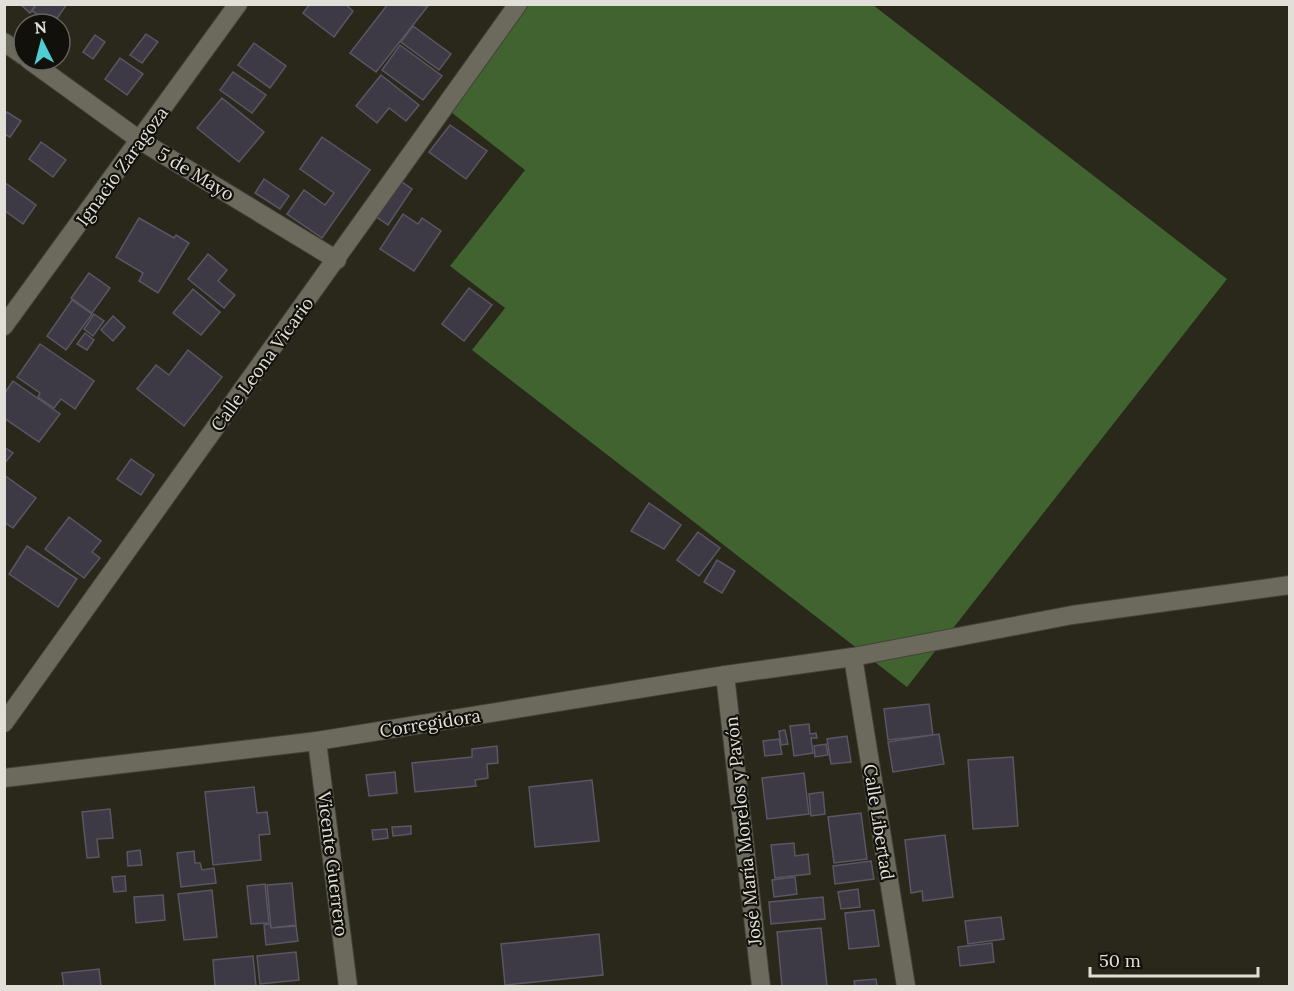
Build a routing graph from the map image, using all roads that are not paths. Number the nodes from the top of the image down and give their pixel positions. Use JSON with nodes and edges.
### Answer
{"nodes":[{"id":1,"x":238,"y":4,"type":"edge"},
{"id":2,"x":518,"y":4,"type":"edge"},
{"id":3,"x":46,"y":72,"type":"edge"},
{"id":4,"x":141,"y":141,"type":"junction"},
{"id":5,"x":337,"y":260,"type":"junction"},
{"id":6,"x":4,"y":326,"type":"edge"},
{"id":7,"x":1290,"y":585,"type":"edge"},
{"id":8,"x":853,"y":657,"type":"junction"},
{"id":9,"x":725,"y":675,"type":"junction"},
{"id":10,"x":4,"y":723,"type":"edge"},
{"id":11,"x":317,"y":741,"type":"junction"},
{"id":12,"x":4,"y":778,"type":"edge"},
{"id":13,"x":348,"y":987,"type":"edge"},
{"id":14,"x":761,"y":987,"type":"edge"},
{"id":15,"x":906,"y":987,"type":"edge"}],
"edges":[{"from":1,"to":4,"type":"street","name":"Ignacio Zaragoza"},
{"from":2,"to":5,"type":"street","name":"Calle Leona Vicario"},
{"from":3,"to":4,"type":"street","name":"5 de Mayo"},
{"from":4,"to":5,"type":"street","name":"5 de Mayo"},
{"from":4,"to":6,"type":"street","name":"Ignacio Zaragoza"},
{"from":5,"to":10,"type":"street","name":"Calle Leona Vicario"},
{"from":7,"to":8,"type":"street","name":"Corregidora"},
{"from":8,"to":9,"type":"street","name":"Corregidora"},
{"from":8,"to":15,"type":"street","name":"Calle Libertad"},
{"from":9,"to":11,"type":"street","name":"Corregidora"},
{"from":9,"to":14,"type":"street","name":"José María Morelos y Pavón"},
{"from":11,"to":12,"type":"street","name":"Corregidora"},
{"from":11,"to":13,"type":"street","name":"Vicente Guerrero"}]}
